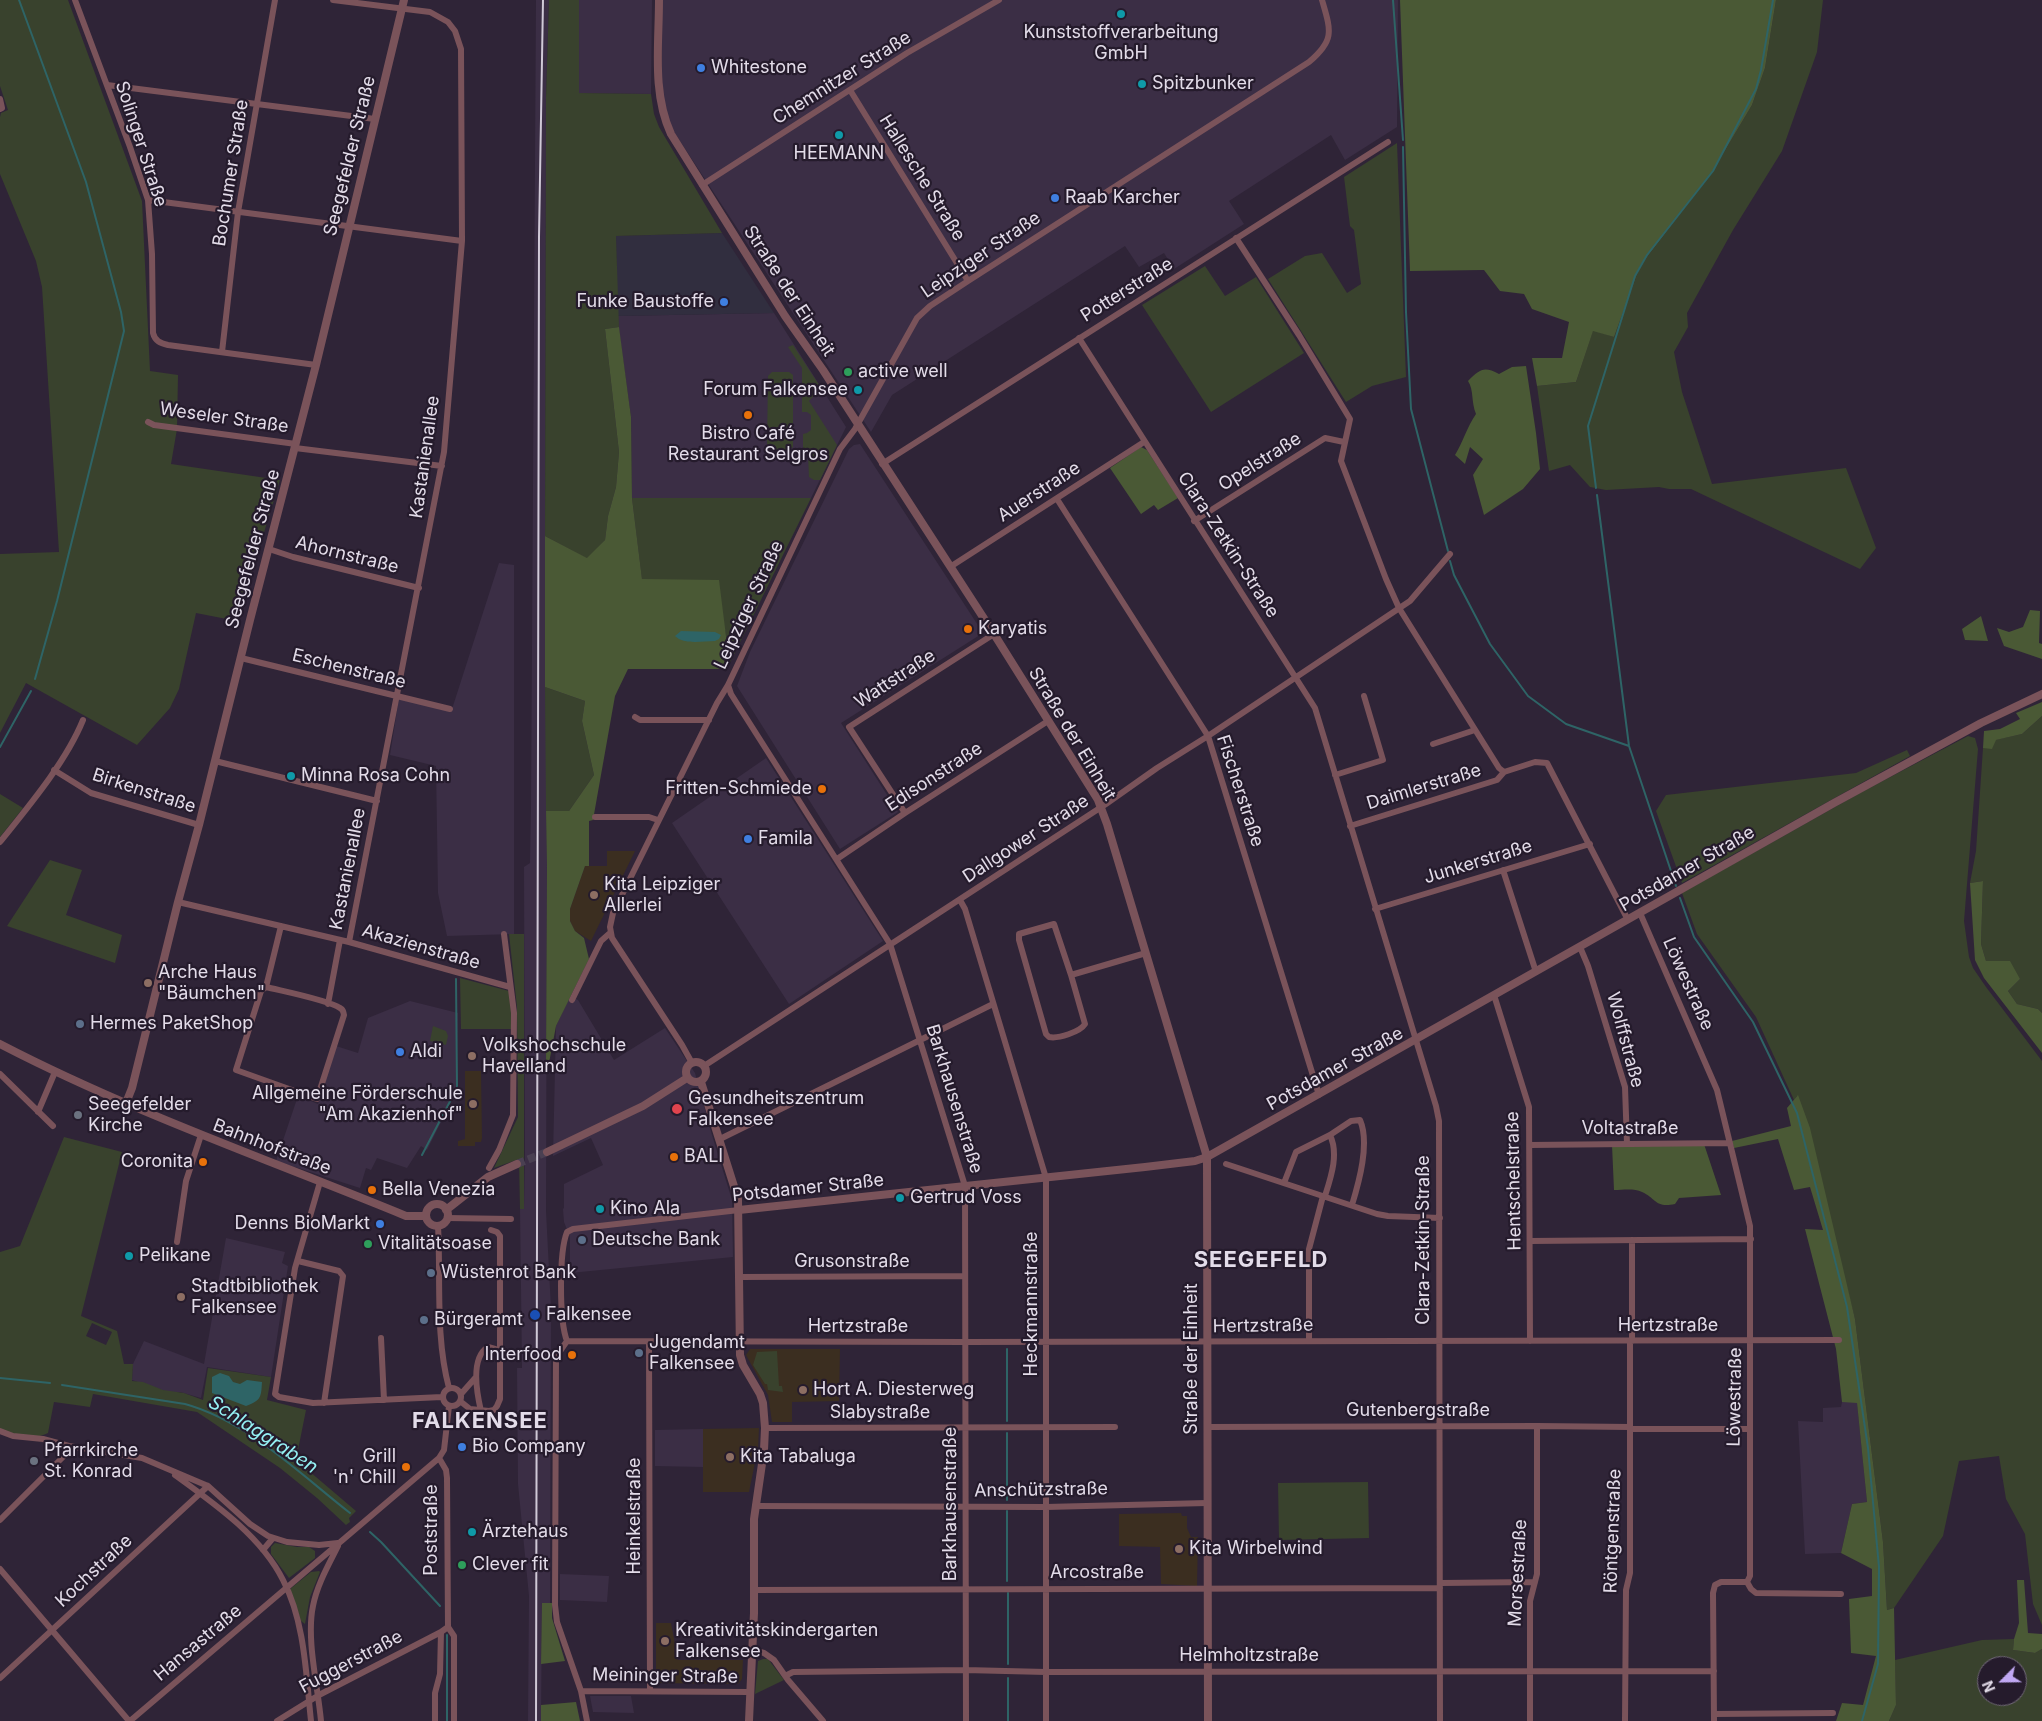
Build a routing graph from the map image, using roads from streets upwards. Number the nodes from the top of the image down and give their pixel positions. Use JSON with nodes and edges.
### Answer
{"nodes":[{"id":1,"x":75,"y":0,"type":"edge"},
{"id":2,"x":275,"y":0,"type":"edge"},
{"id":3,"x":333,"y":0,"type":"edge"},
{"id":4,"x":404,"y":0,"type":"edge"},
{"id":5,"x":659,"y":0,"type":"edge"},
{"id":6,"x":999,"y":0,"type":"edge"},
{"id":7,"x":1322,"y":0,"type":"edge"},
{"id":8,"x":402,"y":9,"type":"junction"},
{"id":9,"x":107,"y":86,"type":"junction"},
{"id":10,"x":850,"y":90,"type":"junction"},
{"id":11,"x":0,"y":99,"type":"edge"},
{"id":12,"x":256,"y":104,"type":"junction"},
{"id":13,"x":1,"y":108,"type":"edge"},
{"id":14,"x":375,"y":119,"type":"junction"},
{"id":15,"x":1388,"y":142,"type":"dead end"},
{"id":16,"x":702,"y":185,"type":"junction"},
{"id":17,"x":148,"y":200,"type":"junction"},
{"id":18,"x":238,"y":212,"type":"junction"},
{"id":19,"x":348,"y":227,"type":"junction"},
{"id":20,"x":1236,"y":238,"type":"junction"},
{"id":21,"x":462,"y":241,"type":"junction"},
{"id":22,"x":968,"y":281,"type":"junction"},
{"id":23,"x":1079,"y":338,"type":"junction"},
{"id":24,"x":222,"y":352,"type":"junction"},
{"id":25,"x":316,"y":365,"type":"junction"},
{"id":26,"x":148,"y":422,"type":"dead end"},
{"id":27,"x":857,"y":424,"type":"junction"},
{"id":28,"x":1144,"y":442,"type":"junction"},
{"id":29,"x":1344,"y":442,"type":"junction"},
{"id":30,"x":295,"y":446,"type":"junction"},
{"id":31,"x":882,"y":464,"type":"junction"},
{"id":32,"x":442,"y":466,"type":"junction"},
{"id":33,"x":1057,"y":498,"type":"junction"},
{"id":34,"x":1194,"y":521,"type":"junction"},
{"id":35,"x":269,"y":549,"type":"junction"},
{"id":36,"x":1450,"y":554,"type":"dead end"},
{"id":37,"x":950,"y":566,"type":"junction"},
{"id":38,"x":418,"y":588,"type":"junction"},
{"id":39,"x":1399,"y":608,"type":"junction"},
{"id":40,"x":994,"y":634,"type":"junction"},
{"id":41,"x":241,"y":658,"type":"junction"},
{"id":42,"x":1296,"y":678,"type":"junction"},
{"id":43,"x":728,"y":685,"type":"junction"},
{"id":44,"x":2042,"y":694,"type":"edge"},
{"id":45,"x":1364,"y":696,"type":"dead end"},
{"id":46,"x":396,"y":697,"type":"junction"},
{"id":47,"x":450,"y":709,"type":"dead end"},
{"id":48,"x":635,"y":717,"type":"dead end"},
{"id":49,"x":83,"y":720,"type":"dead end"},
{"id":50,"x":709,"y":720,"type":"junction"},
{"id":51,"x":1048,"y":721,"type":"junction"},
{"id":52,"x":1475,"y":730,"type":"junction"},
{"id":53,"x":1208,"y":736,"type":"junction"},
{"id":54,"x":1433,"y":744,"type":"dead end"},
{"id":55,"x":215,"y":761,"type":"junction"},
{"id":56,"x":54,"y":770,"type":"junction"},
{"id":57,"x":1504,"y":772,"type":"junction"},
{"id":58,"x":1335,"y":775,"type":"junction"},
{"id":59,"x":377,"y":801,"type":"junction"},
{"id":60,"x":1101,"y":808,"type":"junction"},
{"id":61,"x":904,"y":813,"type":"junction"},
{"id":62,"x":595,"y":817,"type":"dead end"},
{"id":63,"x":658,"y":820,"type":"junction"},
{"id":64,"x":199,"y":825,"type":"junction"},
{"id":65,"x":1350,"y":826,"type":"junction"},
{"id":66,"x":0,"y":842,"type":"edge"},
{"id":67,"x":1590,"y":844,"type":"junction"},
{"id":68,"x":837,"y":859,"type":"junction"},
{"id":69,"x":1503,"y":870,"type":"junction"},
{"id":70,"x":960,"y":900,"type":"junction"},
{"id":71,"x":178,"y":902,"type":"junction"},
{"id":72,"x":1375,"y":909,"type":"junction"},
{"id":73,"x":1640,"y":913,"type":"junction"},
{"id":74,"x":1628,"y":920,"type":"junction"},
{"id":75,"x":281,"y":926,"type":"junction"},
{"id":76,"x":610,"y":933,"type":"junction"},
{"id":77,"x":504,"y":934,"type":"dead end"},
{"id":78,"x":340,"y":940,"type":"junction"},
{"id":79,"x":349,"y":942,"type":"junction"},
{"id":80,"x":890,"y":944,"type":"junction"},
{"id":81,"x":1580,"y":947,"type":"junction"},
{"id":82,"x":1146,"y":952,"type":"junction"},
{"id":83,"x":1536,"y":972,"type":"junction"},
{"id":84,"x":1071,"y":975,"type":"junction"},
{"id":85,"x":266,"y":987,"type":"junction"},
{"id":86,"x":510,"y":987,"type":"junction"},
{"id":87,"x":1494,"y":995,"type":"junction"},
{"id":88,"x":572,"y":1000,"type":"dead end"},
{"id":89,"x":328,"y":1004,"type":"junction"},
{"id":90,"x":993,"y":1004,"type":"junction"},
{"id":91,"x":920,"y":1040,"type":"junction"},
{"id":92,"x":1415,"y":1040,"type":"junction"},
{"id":93,"x":0,"y":1044,"type":"edge"},
{"id":94,"x":692,"y":1063,"type":"junction"},
{"id":95,"x":704,"y":1066,"type":"junction"},
{"id":96,"x":55,"y":1072,"type":"junction"},
{"id":97,"x":0,"y":1074,"type":"edge"},
{"id":98,"x":687,"y":1078,"type":"junction"},
{"id":99,"x":701,"y":1082,"type":"junction"},
{"id":100,"x":1318,"y":1095,"type":"junction"},
{"id":101,"x":126,"y":1103,"type":"junction"},
{"id":102,"x":38,"y":1112,"type":"junction"},
{"id":103,"x":53,"y":1126,"type":"dead end"},
{"id":104,"x":1330,"y":1135,"type":"junction"},
{"id":105,"x":201,"y":1136,"type":"junction"},
{"id":106,"x":720,"y":1139,"type":"junction"},
{"id":107,"x":1730,"y":1143,"type":"junction"},
{"id":108,"x":1627,"y":1144,"type":"junction"},
{"id":109,"x":1530,"y":1145,"type":"junction"},
{"id":110,"x":547,"y":1152,"type":"tunnel mouth"},
{"id":111,"x":1207,"y":1157,"type":"junction"},
{"id":112,"x":518,"y":1164,"type":"tunnel mouth"},
{"id":113,"x":1226,"y":1164,"type":"dead end"},
{"id":114,"x":489,"y":1168,"type":"dead end"},
{"id":115,"x":1046,"y":1178,"type":"junction"},
{"id":116,"x":320,"y":1182,"type":"junction"},
{"id":117,"x":1284,"y":1183,"type":"junction"},
{"id":118,"x":965,"y":1186,"type":"junction"},
{"id":119,"x":1324,"y":1196,"type":"junction"},
{"id":120,"x":1352,"y":1205,"type":"junction"},
{"id":121,"x":739,"y":1210,"type":"junction"},
{"id":122,"x":447,"y":1214,"type":"junction"},
{"id":123,"x":426,"y":1216,"type":"junction"},
{"id":124,"x":1440,"y":1218,"type":"junction"},
{"id":125,"x":511,"y":1219,"type":"dead end"},
{"id":126,"x":438,"y":1226,"type":"junction"},
{"id":127,"x":491,"y":1230,"type":"dead end"},
{"id":128,"x":1750,"y":1239,"type":"junction"},
{"id":129,"x":1632,"y":1240,"type":"junction"},
{"id":130,"x":1530,"y":1241,"type":"junction"},
{"id":131,"x":177,"y":1242,"type":"dead end"},
{"id":132,"x":298,"y":1261,"type":"junction"},
{"id":133,"x":965,"y":1276,"type":"junction"},
{"id":134,"x":740,"y":1277,"type":"junction"},
{"id":135,"x":381,"y":1338,"type":"dead end"},
{"id":136,"x":1750,"y":1340,"type":"junction"},
{"id":137,"x":1839,"y":1340,"type":"dead end"},
{"id":138,"x":567,"y":1341,"type":"junction"},
{"id":139,"x":1309,"y":1341,"type":"junction"},
{"id":140,"x":1439,"y":1341,"type":"junction"},
{"id":141,"x":1530,"y":1341,"type":"junction"},
{"id":142,"x":1631,"y":1341,"type":"junction"},
{"id":143,"x":650,"y":1342,"type":"junction"},
{"id":144,"x":739,"y":1342,"type":"junction"},
{"id":145,"x":966,"y":1342,"type":"junction"},
{"id":146,"x":1047,"y":1342,"type":"junction"},
{"id":147,"x":1206,"y":1342,"type":"junction"},
{"id":148,"x":500,"y":1355,"type":"junction"},
{"id":149,"x":476,"y":1377,"type":"junction"},
{"id":150,"x":449,"y":1388,"type":"junction"},
{"id":151,"x":442,"y":1397,"type":"junction"},
{"id":152,"x":460,"y":1397,"type":"junction"},
{"id":153,"x":384,"y":1400,"type":"junction"},
{"id":154,"x":324,"y":1402,"type":"junction"},
{"id":155,"x":450,"y":1406,"type":"junction"},
{"id":156,"x":481,"y":1411,"type":"junction"},
{"id":157,"x":1440,"y":1426,"type":"junction"},
{"id":158,"x":1536,"y":1426,"type":"junction"},
{"id":159,"x":966,"y":1427,"type":"junction"},
{"id":160,"x":1115,"y":1427,"type":"dead end"},
{"id":161,"x":1207,"y":1427,"type":"junction"},
{"id":162,"x":766,"y":1428,"type":"junction"},
{"id":163,"x":1046,"y":1428,"type":"junction"},
{"id":164,"x":1630,"y":1428,"type":"junction"},
{"id":165,"x":1749,"y":1429,"type":"junction"},
{"id":166,"x":0,"y":1431,"type":"edge"},
{"id":167,"x":73,"y":1447,"type":"junction"},
{"id":168,"x":439,"y":1458,"type":"junction"},
{"id":169,"x":165,"y":1468,"type":"junction"},
{"id":170,"x":208,"y":1486,"type":"junction"},
{"id":171,"x":200,"y":1494,"type":"junction"},
{"id":172,"x":1207,"y":1503,"type":"junction"},
{"id":173,"x":755,"y":1506,"type":"junction"},
{"id":174,"x":966,"y":1506,"type":"junction"},
{"id":175,"x":1046,"y":1507,"type":"junction"},
{"id":176,"x":0,"y":1520,"type":"edge"},
{"id":177,"x":273,"y":1538,"type":"junction"},
{"id":178,"x":339,"y":1543,"type":"junction"},
{"id":179,"x":263,"y":1550,"type":"junction"},
{"id":180,"x":0,"y":1569,"type":"edge"},
{"id":181,"x":1535,"y":1582,"type":"junction"},
{"id":182,"x":1747,"y":1582,"type":"junction"},
{"id":183,"x":1440,"y":1586,"type":"junction"},
{"id":184,"x":286,"y":1587,"type":"junction"},
{"id":185,"x":966,"y":1588,"type":"junction"},
{"id":186,"x":1207,"y":1588,"type":"junction"},
{"id":187,"x":1047,"y":1589,"type":"junction"},
{"id":188,"x":754,"y":1590,"type":"junction"},
{"id":189,"x":1841,"y":1594,"type":"dead end"},
{"id":190,"x":310,"y":1626,"type":"junction"},
{"id":191,"x":448,"y":1627,"type":"junction"},
{"id":192,"x":52,"y":1630,"type":"junction"},
{"id":193,"x":299,"y":1630,"type":"junction"},
{"id":194,"x":441,"y":1632,"type":"junction"},
{"id":195,"x":752,"y":1650,"type":"junction"},
{"id":196,"x":966,"y":1670,"type":"junction"},
{"id":197,"x":1208,"y":1671,"type":"junction"},
{"id":198,"x":1714,"y":1671,"type":"junction"},
{"id":199,"x":1046,"y":1672,"type":"junction"},
{"id":200,"x":1440,"y":1672,"type":"junction"},
{"id":201,"x":1530,"y":1672,"type":"junction"},
{"id":202,"x":1625,"y":1672,"type":"junction"},
{"id":203,"x":785,"y":1676,"type":"junction"},
{"id":204,"x":0,"y":1678,"type":"edge"},
{"id":205,"x":650,"y":1690,"type":"junction"},
{"id":206,"x":581,"y":1691,"type":"junction"},
{"id":207,"x":749,"y":1692,"type":"junction"},
{"id":208,"x":319,"y":1696,"type":"junction"},
{"id":209,"x":308,"y":1701,"type":"junction"},
{"id":210,"x":1833,"y":1713,"type":"dead end"},
{"id":211,"x":1714,"y":1717,"type":"edge"},
{"id":212,"x":129,"y":1721,"type":"edge"},
{"id":213,"x":277,"y":1721,"type":"edge"},
{"id":214,"x":311,"y":1721,"type":"edge"},
{"id":215,"x":321,"y":1721,"type":"edge"},
{"id":216,"x":435,"y":1721,"type":"edge"},
{"id":217,"x":454,"y":1721,"type":"edge"},
{"id":218,"x":587,"y":1721,"type":"edge"},
{"id":219,"x":749,"y":1721,"type":"edge"},
{"id":220,"x":823,"y":1721,"type":"edge"},
{"id":221,"x":966,"y":1721,"type":"edge"},
{"id":222,"x":1046,"y":1721,"type":"edge"},
{"id":223,"x":1208,"y":1721,"type":"edge"},
{"id":224,"x":1440,"y":1721,"type":"edge"},
{"id":225,"x":1530,"y":1721,"type":"edge"},
{"id":226,"x":1626,"y":1721,"type":"edge"}],
"edges":[{"from":1,"to":9,"type":"street","name":"Solinger Straße"},
{"from":2,"to":12,"type":"street","name":"Bochumer Straße"},
{"from":3,"to":8,"type":"street","name":"Kastanienallee"},
{"from":4,"to":8,"type":"street","name":"Seegefelder Straße"},
{"from":5,"to":16,"type":"street","name":"Straße der Einheit"},
{"from":6,"to":10,"type":"street","name":"Chemnitzer Straße"},
{"from":7,"to":22,"type":"street","name":"Leipziger Straße"},
{"from":8,"to":14,"type":"street","name":"Seegefelder Straße"},
{"from":8,"to":21,"type":"street","name":"Kastanienallee"},
{"from":9,"to":12,"type":"street"},
{"from":9,"to":17,"type":"street","name":"Solinger Straße"},
{"from":10,"to":16,"type":"street","name":"Chemnitzer Straße"},
{"from":10,"to":22,"type":"street","name":"Hallesche Straße"},
{"from":11,"to":13,"type":"street"},
{"from":12,"to":14,"type":"street"},
{"from":12,"to":18,"type":"street","name":"Bochumer Straße"},
{"from":14,"to":19,"type":"street","name":"Seegefelder Straße"},
{"from":15,"to":20,"type":"street","name":"Potterstraße"},
{"from":16,"to":27,"type":"street","name":"Straße der Einheit"},
{"from":17,"to":18,"type":"street"},
{"from":17,"to":24,"type":"street","name":"Solinger Straße"},
{"from":18,"to":19,"type":"street"},
{"from":18,"to":24,"type":"street","name":"Bochumer Straße"},
{"from":19,"to":21,"type":"street"},
{"from":19,"to":25,"type":"street","name":"Seegefelder Straße"},
{"from":20,"to":23,"type":"street","name":"Potterstraße"},
{"from":20,"to":29,"type":"street"},
{"from":21,"to":32,"type":"street","name":"Kastanienallee"},
{"from":22,"to":27,"type":"street","name":"Leipziger Straße"},
{"from":23,"to":28,"type":"street","name":"Clara-Zetkin-Straße"},
{"from":23,"to":31,"type":"street","name":"Potterstraße"},
{"from":24,"to":25,"type":"street"},
{"from":25,"to":30,"type":"street","name":"Seegefelder Straße"},
{"from":26,"to":30,"type":"street","name":"Weseler Straße"},
{"from":27,"to":31,"type":"street","name":"Straße der Einheit"},
{"from":27,"to":43,"type":"street","name":"Leipziger Straße"},
{"from":28,"to":33,"type":"street","name":"Auerstraße"},
{"from":28,"to":34,"type":"street","name":"Clara-Zetkin-Straße"},
{"from":29,"to":34,"type":"street","name":"Opelstraße"},
{"from":29,"to":39,"type":"street"},
{"from":30,"to":32,"type":"street","name":"Weseler Straße"},
{"from":30,"to":35,"type":"street","name":"Seegefelder Straße"},
{"from":31,"to":37,"type":"street","name":"Straße der Einheit"},
{"from":32,"to":38,"type":"street","name":"Kastanienallee"},
{"from":33,"to":37,"type":"street","name":"Auerstraße"},
{"from":33,"to":53,"type":"street","name":"Fischerstraße"},
{"from":34,"to":42,"type":"street","name":"Clara-Zetkin-Straße"},
{"from":35,"to":38,"type":"street","name":"Ahornstraße"},
{"from":35,"to":41,"type":"street","name":"Seegefelder Straße"},
{"from":36,"to":39,"type":"street","name":"Dallgower Straße"},
{"from":37,"to":40,"type":"street","name":"Straße der Einheit"},
{"from":38,"to":46,"type":"street","name":"Kastanienallee"},
{"from":39,"to":42,"type":"street","name":"Dallgower Straße"},
{"from":39,"to":52,"type":"street"},
{"from":40,"to":51,"type":"street","name":"Straße der Einheit"},
{"from":40,"to":61,"type":"street","name":"Wattstraße"},
{"from":41,"to":46,"type":"street","name":"Eschenstraße"},
{"from":41,"to":55,"type":"street","name":"Seegefelder Straße"},
{"from":42,"to":53,"type":"street","name":"Dallgower Straße"},
{"from":42,"to":58,"type":"street","name":"Clara-Zetkin-Straße"},
{"from":43,"to":50,"type":"street","name":"Leipziger Straße"},
{"from":43,"to":68,"type":"street","name":"Barkhausenstraße"},
{"from":44,"to":73,"type":"street","name":"Potsdamer Straße"},
{"from":45,"to":58,"type":"street"},
{"from":46,"to":47,"type":"street","name":"Eschenstraße"},
{"from":46,"to":59,"type":"street","name":"Kastanienallee"},
{"from":48,"to":50,"type":"street"},
{"from":49,"to":56,"type":"street"},
{"from":50,"to":63,"type":"street","name":"Leipziger Straße"},
{"from":51,"to":60,"type":"street","name":"Straße der Einheit"},
{"from":51,"to":61,"type":"street","name":"Edisonstraße"},
{"from":52,"to":54,"type":"street"},
{"from":52,"to":57,"type":"street"},
{"from":53,"to":60,"type":"street","name":"Dallgower Straße"},
{"from":53,"to":100,"type":"street","name":"Fischerstraße"},
{"from":55,"to":59,"type":"street"},
{"from":55,"to":64,"type":"street","name":"Seegefelder Straße"},
{"from":56,"to":64,"type":"street","name":"Birkenstraße"},
{"from":56,"to":66,"type":"street"},
{"from":57,"to":65,"type":"street","name":"Daimlerstraße"},
{"from":57,"to":67,"type":"street","name":"Daimlerstraße"},
{"from":58,"to":65,"type":"street","name":"Clara-Zetkin-Straße"},
{"from":59,"to":79,"type":"street","name":"Kastanienallee"},
{"from":60,"to":70,"type":"street","name":"Dallgower Straße"},
{"from":60,"to":82,"type":"street","name":"Straße der Einheit"},
{"from":61,"to":68,"type":"street","name":"Edisonstraße"},
{"from":62,"to":63,"type":"street"},
{"from":63,"to":76,"type":"street","name":"Leipziger Straße"},
{"from":64,"to":71,"type":"street","name":"Seegefelder Straße"},
{"from":65,"to":72,"type":"street","name":"Clara-Zetkin-Straße"},
{"from":67,"to":69,"type":"street","name":"Junkerstraße"},
{"from":67,"to":74,"type":"street"},
{"from":68,"to":80,"type":"street","name":"Barkhausenstraße"},
{"from":69,"to":72,"type":"street","name":"Junkerstraße"},
{"from":69,"to":83,"type":"street"},
{"from":70,"to":80,"type":"street","name":"Dallgower Straße"},
{"from":70,"to":90,"type":"street","name":"Heckmannstraße"},
{"from":71,"to":75,"type":"street","name":"Akazienstraße"},
{"from":71,"to":101,"type":"street","name":"Seegefelder Straße"},
{"from":72,"to":92,"type":"street","name":"Clara-Zetkin-Straße"},
{"from":73,"to":74,"type":"street","name":"Potsdamer Straße"},
{"from":73,"to":107,"type":"street","name":"Löwestraße"},
{"from":74,"to":81,"type":"street","name":"Potsdamer Straße"},
{"from":75,"to":78,"type":"street","name":"Akazienstraße"},
{"from":75,"to":85,"type":"street"},
{"from":76,"to":88,"type":"street","name":"Leipziger Straße"},
{"from":76,"to":94,"type":"street"},
{"from":77,"to":86,"type":"street"},
{"from":78,"to":79,"type":"street","name":"Akazienstraße"},
{"from":78,"to":89,"type":"street"},
{"from":79,"to":86,"type":"street","name":"Akazienstraße"},
{"from":80,"to":91,"type":"street","name":"Barkhausenstraße"},
{"from":80,"to":95,"type":"street","name":"Dallgower Straße"},
{"from":81,"to":83,"type":"street","name":"Potsdamer Straße"},
{"from":81,"to":108,"type":"street","name":"Wolffstraße"},
{"from":82,"to":84,"type":"street"},
{"from":82,"to":111,"type":"street","name":"Straße der Einheit"},
{"from":83,"to":87,"type":"street","name":"Potsdamer Straße"},
{"from":84,"to":84,"type":"street"},
{"from":85,"to":89,"type":"street"},
{"from":85,"to":89,"type":"street"},
{"from":86,"to":114,"type":"street"},
{"from":87,"to":92,"type":"street","name":"Potsdamer Straße"},
{"from":87,"to":109,"type":"street","name":"Hentschelstraße"},
{"from":90,"to":91,"type":"street"},
{"from":90,"to":115,"type":"street","name":"Heckmannstraße"},
{"from":91,"to":106,"type":"street"},
{"from":91,"to":118,"type":"street","name":"Barkhausenstraße"},
{"from":92,"to":100,"type":"street","name":"Potsdamer Straße"},
{"from":92,"to":124,"type":"street","name":"Clara-Zetkin-Straße"},
{"from":93,"to":96,"type":"street","name":"Bahnhofstraße"},
{"from":94,"to":95,"type":"street"},
{"from":94,"to":98,"type":"street"},
{"from":95,"to":99,"type":"street"},
{"from":96,"to":101,"type":"street","name":"Bahnhofstraße"},
{"from":96,"to":102,"type":"street"},
{"from":97,"to":102,"type":"street"},
{"from":98,"to":99,"type":"street"},
{"from":98,"to":110,"type":"street"},
{"from":99,"to":106,"type":"street"},
{"from":100,"to":111,"type":"street","name":"Potsdamer Straße"},
{"from":101,"to":105,"type":"street","name":"Bahnhofstraße"},
{"from":102,"to":103,"type":"street"},
{"from":104,"to":117,"type":"street"},
{"from":104,"to":119,"type":"street"},
{"from":104,"to":120,"type":"street"},
{"from":105,"to":116,"type":"street","name":"Bahnhofstraße"},
{"from":105,"to":131,"type":"street"},
{"from":106,"to":121,"type":"street"},
{"from":107,"to":108,"type":"street","name":"Voltastraße"},
{"from":107,"to":128,"type":"street","name":"Löwestraße"},
{"from":108,"to":109,"type":"street","name":"Voltastraße"},
{"from":109,"to":130,"type":"street","name":"Hentschelstraße"},
{"from":111,"to":115,"type":"street","name":"Potsdamer Straße"},
{"from":111,"to":147,"type":"street","name":"Straße der Einheit"},
{"from":112,"to":122,"type":"street"},
{"from":113,"to":117,"type":"street"},
{"from":115,"to":118,"type":"street","name":"Potsdamer Straße"},
{"from":115,"to":146,"type":"street","name":"Heckmannstraße"},
{"from":116,"to":123,"type":"street","name":"Bahnhofstraße"},
{"from":116,"to":132,"type":"street"},
{"from":117,"to":119,"type":"street"},
{"from":118,"to":121,"type":"street","name":"Potsdamer Straße"},
{"from":118,"to":133,"type":"street","name":"Barkhausenstraße"},
{"from":119,"to":120,"type":"street"},
{"from":119,"to":139,"type":"street"},
{"from":120,"to":124,"type":"street"},
{"from":121,"to":134,"type":"street"},
{"from":121,"to":138,"type":"street","name":"Potsdamer Straße"},
{"from":122,"to":123,"type":"street"},
{"from":122,"to":125,"type":"street"},
{"from":122,"to":126,"type":"street"},
{"from":123,"to":126,"type":"street"},
{"from":124,"to":140,"type":"street","name":"Clara-Zetkin-Straße"},
{"from":126,"to":150,"type":"street"},
{"from":127,"to":148,"type":"street"},
{"from":128,"to":129,"type":"street"},
{"from":128,"to":136,"type":"street","name":"Löwestraße"},
{"from":129,"to":130,"type":"street"},
{"from":129,"to":142,"type":"street","name":"Röntgenstraße"},
{"from":130,"to":141,"type":"street","name":"Hentschelstraße"},
{"from":132,"to":154,"type":"street"},
{"from":132,"to":154,"type":"street"},
{"from":133,"to":134,"type":"street","name":"Grusonstraße"},
{"from":133,"to":145,"type":"street","name":"Barkhausenstraße"},
{"from":134,"to":144,"type":"street"},
{"from":135,"to":153,"type":"street"},
{"from":136,"to":137,"type":"street","name":"Hertzstraße"},
{"from":136,"to":142,"type":"street","name":"Hertzstraße"},
{"from":136,"to":165,"type":"street","name":"Löwestraße"},
{"from":138,"to":143,"type":"street","name":"Hertzstraße"},
{"from":138,"to":206,"type":"street"},
{"from":139,"to":140,"type":"street","name":"Hertzstraße"},
{"from":139,"to":147,"type":"street","name":"Hertzstraße"},
{"from":140,"to":141,"type":"street","name":"Hertzstraße"},
{"from":140,"to":157,"type":"street","name":"Clara-Zetkin-Straße"},
{"from":141,"to":142,"type":"street","name":"Hertzstraße"},
{"from":142,"to":164,"type":"street","name":"Röntgenstraße"},
{"from":143,"to":144,"type":"street","name":"Hertzstraße"},
{"from":143,"to":205,"type":"street","name":"Heinkelstraße"},
{"from":144,"to":145,"type":"street","name":"Hertzstraße"},
{"from":144,"to":162,"type":"street"},
{"from":145,"to":146,"type":"street","name":"Hertzstraße"},
{"from":145,"to":159,"type":"street","name":"Barkhausenstraße"},
{"from":146,"to":147,"type":"street","name":"Hertzstraße"},
{"from":146,"to":163,"type":"street","name":"Heckmannstraße"},
{"from":147,"to":161,"type":"street","name":"Straße der Einheit"},
{"from":148,"to":149,"type":"street"},
{"from":148,"to":156,"type":"street"},
{"from":149,"to":152,"type":"street"},
{"from":149,"to":156,"type":"street"},
{"from":150,"to":151,"type":"street"},
{"from":150,"to":152,"type":"street"},
{"from":151,"to":153,"type":"street"},
{"from":151,"to":155,"type":"street"},
{"from":152,"to":155,"type":"street"},
{"from":152,"to":156,"type":"street"},
{"from":153,"to":154,"type":"street"},
{"from":155,"to":168,"type":"street","name":"Poststraße"},
{"from":157,"to":158,"type":"street","name":"Gutenbergstraße"},
{"from":157,"to":161,"type":"street","name":"Gutenbergstraße"},
{"from":157,"to":183,"type":"street","name":"Clara-Zetkin-Straße"},
{"from":158,"to":164,"type":"street","name":"Gutenbergstraße"},
{"from":158,"to":181,"type":"street","name":"Morsestraße"},
{"from":159,"to":162,"type":"street","name":"Slabystraße"},
{"from":159,"to":163,"type":"street","name":"Slabystraße"},
{"from":159,"to":174,"type":"street","name":"Barkhausenstraße"},
{"from":160,"to":163,"type":"street","name":"Slabystraße"},
{"from":161,"to":172,"type":"street","name":"Straße der Einheit"},
{"from":162,"to":173,"type":"street"},
{"from":163,"to":175,"type":"street","name":"Heckmannstraße"},
{"from":164,"to":165,"type":"street","name":"Gutenbergstraße"},
{"from":164,"to":202,"type":"street","name":"Röntgenstraße"},
{"from":165,"to":182,"type":"street","name":"Löwestraße"},
{"from":166,"to":167,"type":"street"},
{"from":167,"to":169,"type":"street"},
{"from":167,"to":176,"type":"street"},
{"from":168,"to":178,"type":"street"},
{"from":168,"to":191,"type":"street","name":"Poststraße"},
{"from":169,"to":170,"type":"street"},
{"from":169,"to":171,"type":"street"},
{"from":170,"to":171,"type":"street","name":"Kochstraße"},
{"from":170,"to":177,"type":"street"},
{"from":171,"to":179,"type":"street"},
{"from":171,"to":192,"type":"street","name":"Kochstraße"},
{"from":172,"to":175,"type":"street","name":"Anschützstraße"},
{"from":172,"to":186,"type":"street","name":"Straße der Einheit"},
{"from":173,"to":174,"type":"street","name":"Anschützstraße"},
{"from":173,"to":188,"type":"street"},
{"from":174,"to":175,"type":"street","name":"Anschützstraße"},
{"from":174,"to":185,"type":"street","name":"Barkhausenstraße"},
{"from":175,"to":187,"type":"street","name":"Heckmannstraße"},
{"from":177,"to":178,"type":"street"},
{"from":177,"to":179,"type":"street"},
{"from":178,"to":184,"type":"street","name":"Hansastraße"},
{"from":178,"to":190,"type":"street"},
{"from":179,"to":184,"type":"street"},
{"from":180,"to":192,"type":"street"},
{"from":181,"to":183,"type":"street","name":"Arcostraße"},
{"from":181,"to":201,"type":"street","name":"Morsestraße"},
{"from":182,"to":189,"type":"street"},
{"from":182,"to":198,"type":"street"},
{"from":183,"to":186,"type":"street","name":"Arcostraße"},
{"from":183,"to":200,"type":"street","name":"Clara-Zetkin-Straße"},
{"from":184,"to":193,"type":"street"},
{"from":184,"to":212,"type":"street","name":"Hansastraße"},
{"from":185,"to":187,"type":"street","name":"Arcostraße"},
{"from":185,"to":188,"type":"street","name":"Arcostraße"},
{"from":185,"to":196,"type":"street","name":"Barkhausenstraße"},
{"from":186,"to":187,"type":"street","name":"Arcostraße"},
{"from":186,"to":197,"type":"street","name":"Straße der Einheit"},
{"from":187,"to":199,"type":"street","name":"Heckmannstraße"},
{"from":188,"to":195,"type":"street"},
{"from":190,"to":193,"type":"street"},
{"from":190,"to":208,"type":"street"},
{"from":191,"to":194,"type":"street"},
{"from":191,"to":217,"type":"street","name":"Poststraße"},
{"from":192,"to":204,"type":"street","name":"Kochstraße"},
{"from":192,"to":212,"type":"street"},
{"from":193,"to":209,"type":"street"},
{"from":194,"to":208,"type":"street","name":"Fuggerstraße"},
{"from":194,"to":216,"type":"street"},
{"from":195,"to":203,"type":"street"},
{"from":195,"to":207,"type":"street"},
{"from":196,"to":199,"type":"street","name":"Helmholtzstraße"},
{"from":196,"to":203,"type":"street","name":"Helmholtzstraße"},
{"from":196,"to":221,"type":"street","name":"Barkhausenstraße"},
{"from":197,"to":199,"type":"street","name":"Helmholtzstraße"},
{"from":197,"to":200,"type":"street","name":"Helmholtzstraße"},
{"from":197,"to":223,"type":"street","name":"Straße der Einheit"},
{"from":198,"to":202,"type":"street","name":"Helmholtzstraße"},
{"from":198,"to":211,"type":"street"},
{"from":199,"to":222,"type":"street","name":"Heckmannstraße"},
{"from":200,"to":201,"type":"street","name":"Helmholtzstraße"},
{"from":200,"to":224,"type":"street","name":"Clara-Zetkin-Straße"},
{"from":201,"to":202,"type":"street","name":"Helmholtzstraße"},
{"from":201,"to":225,"type":"street","name":"Morsestraße"},
{"from":202,"to":226,"type":"street","name":"Röntgenstraße"},
{"from":203,"to":220,"type":"street"},
{"from":205,"to":206,"type":"street","name":"Meininger Straße"},
{"from":205,"to":207,"type":"street","name":"Meininger Straße"},
{"from":206,"to":218,"type":"street"},
{"from":207,"to":219,"type":"street"},
{"from":208,"to":209,"type":"street","name":"Fuggerstraße"},
{"from":208,"to":215,"type":"street"},
{"from":209,"to":213,"type":"street","name":"Fuggerstraße"},
{"from":209,"to":214,"type":"street"},
{"from":210,"to":211,"type":"street"}]}
